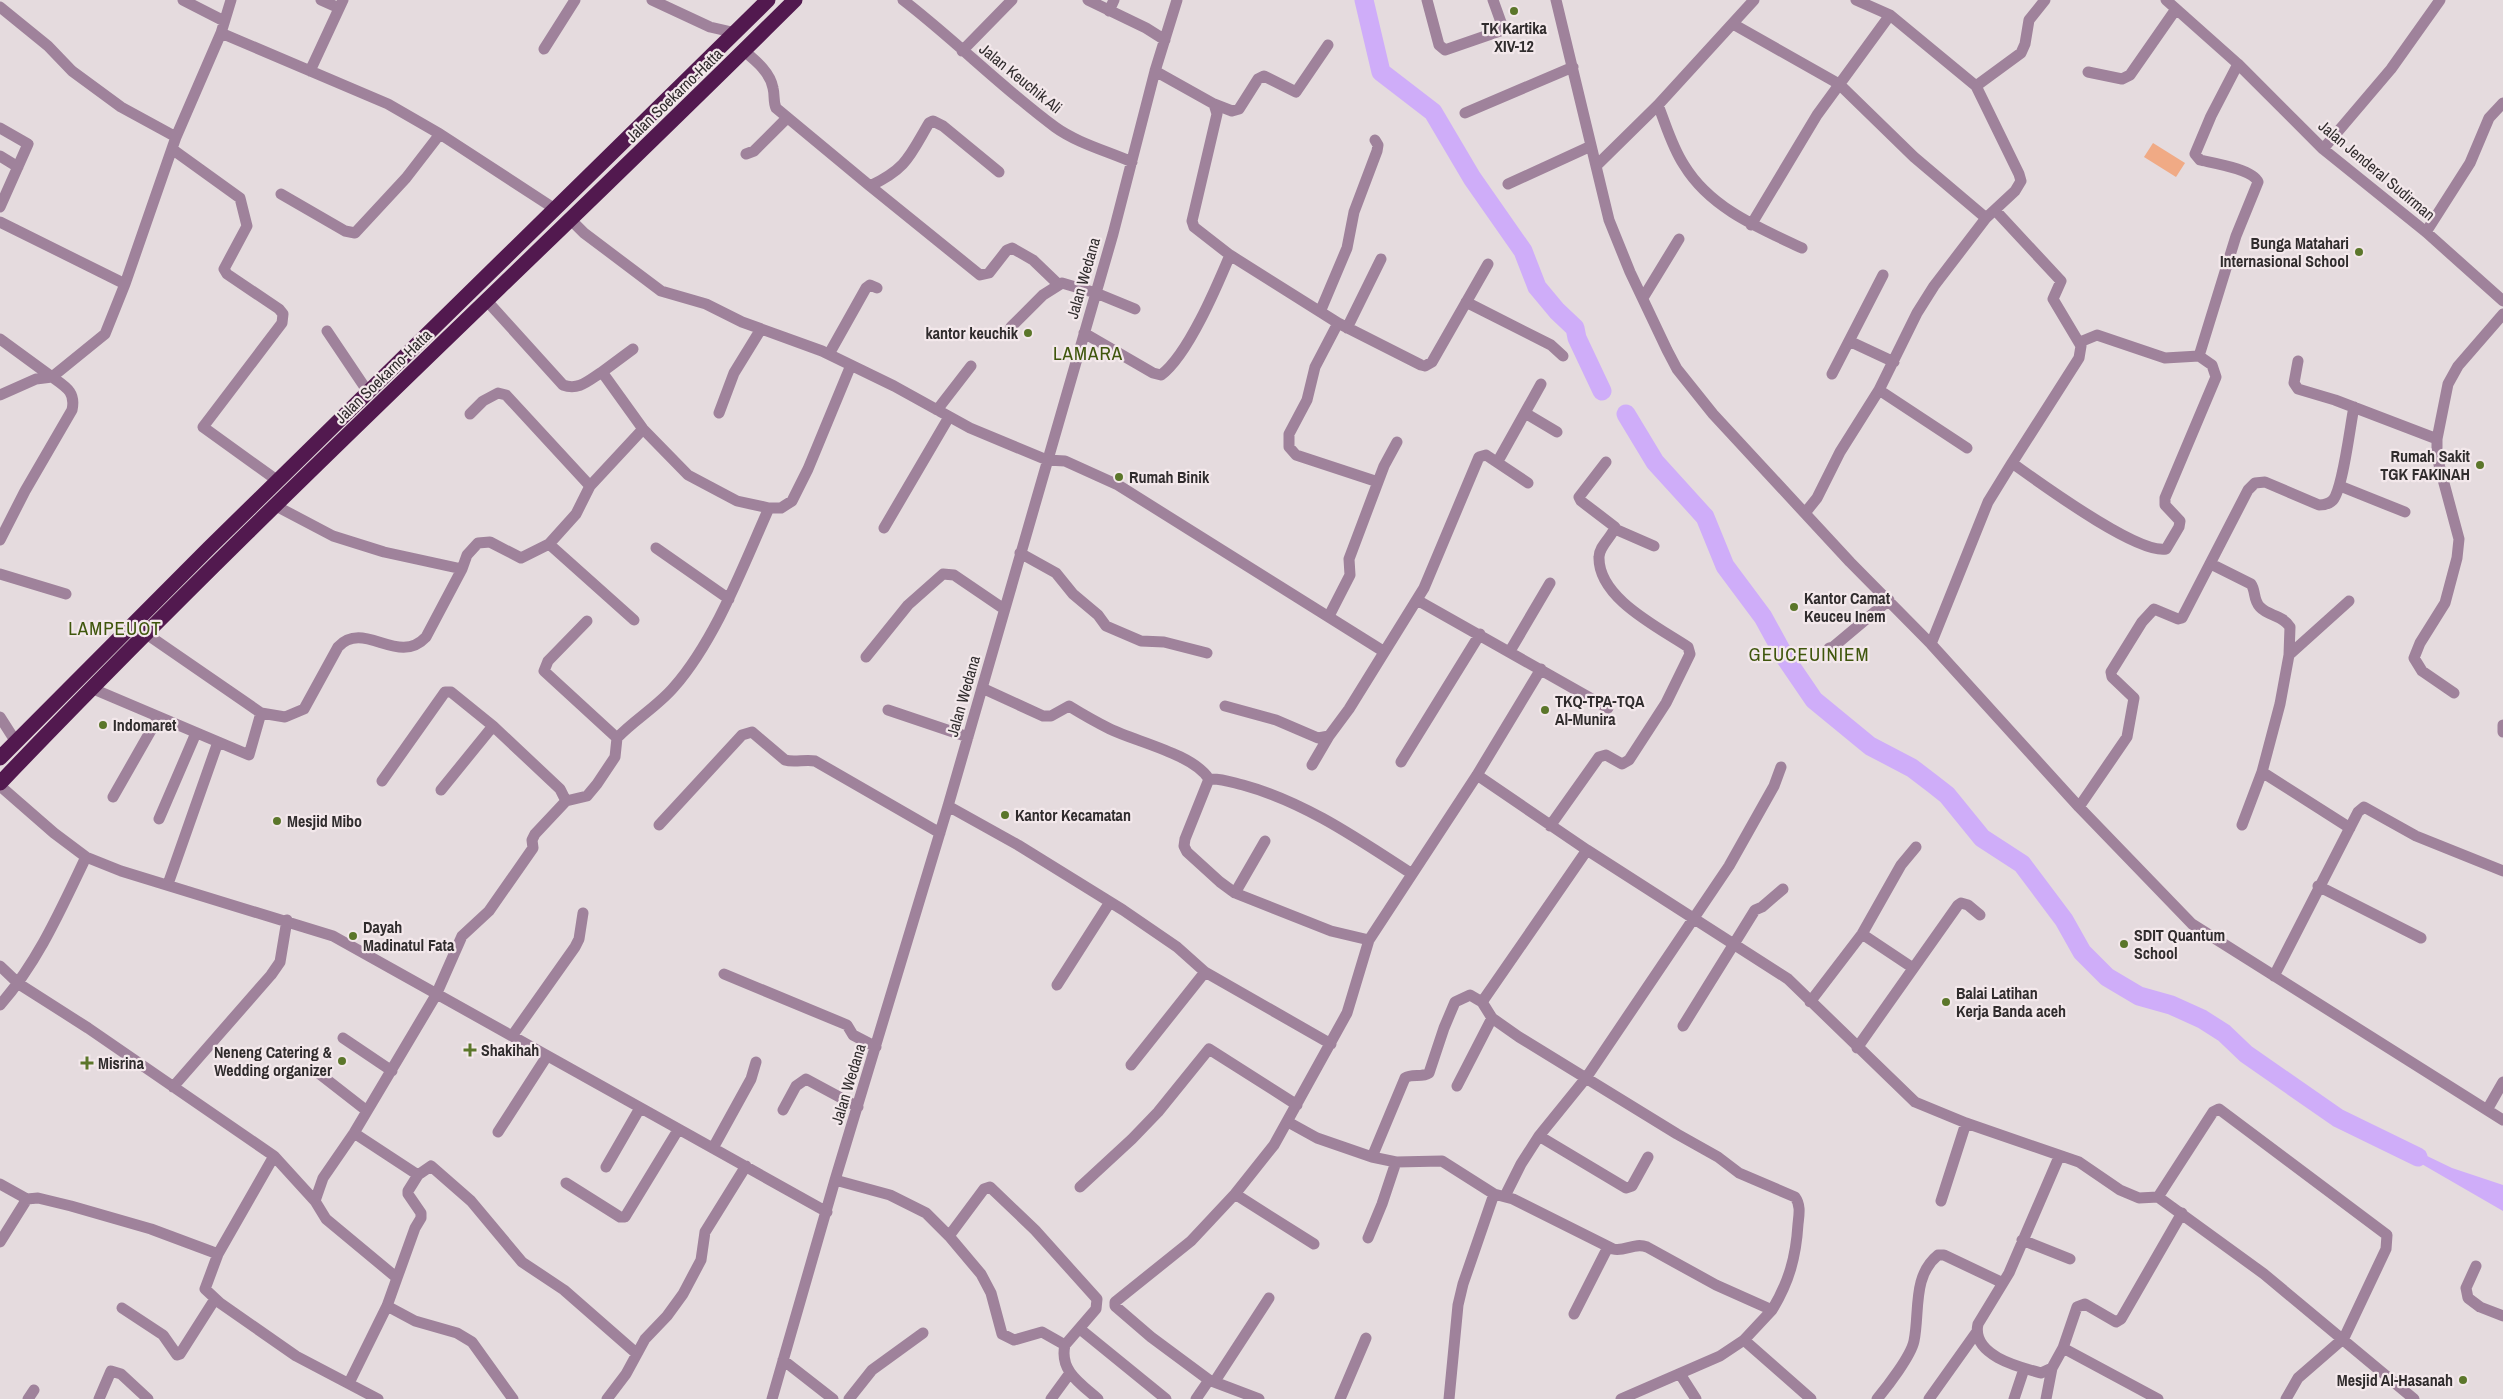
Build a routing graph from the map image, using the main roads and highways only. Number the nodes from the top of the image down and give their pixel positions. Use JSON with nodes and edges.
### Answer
{"nodes":[{"id":1,"x":768,"y":0,"type":"edge"},
{"id":2,"x":795,"y":0,"type":"edge"},
{"id":3,"x":653,"y":114,"type":"junction"},
{"id":4,"x":665,"y":127,"type":"junction"},
{"id":5,"x":0,"y":758,"type":"edge"},
{"id":6,"x":0,"y":784,"type":"edge"}],
"edges":[{"from":1,"to":3,"type":"highway","name":"Jalan Soekarno-Hatta"},
{"from":2,"to":4,"type":"highway","name":"Jalan Soekarno-Hatta"},
{"from":3,"to":4,"type":"highway"},
{"from":3,"to":5,"type":"highway","name":"Jalan Soekarno-Hatta"},
{"from":4,"to":6,"type":"highway","name":"Jalan Soekarno-Hatta"}]}
